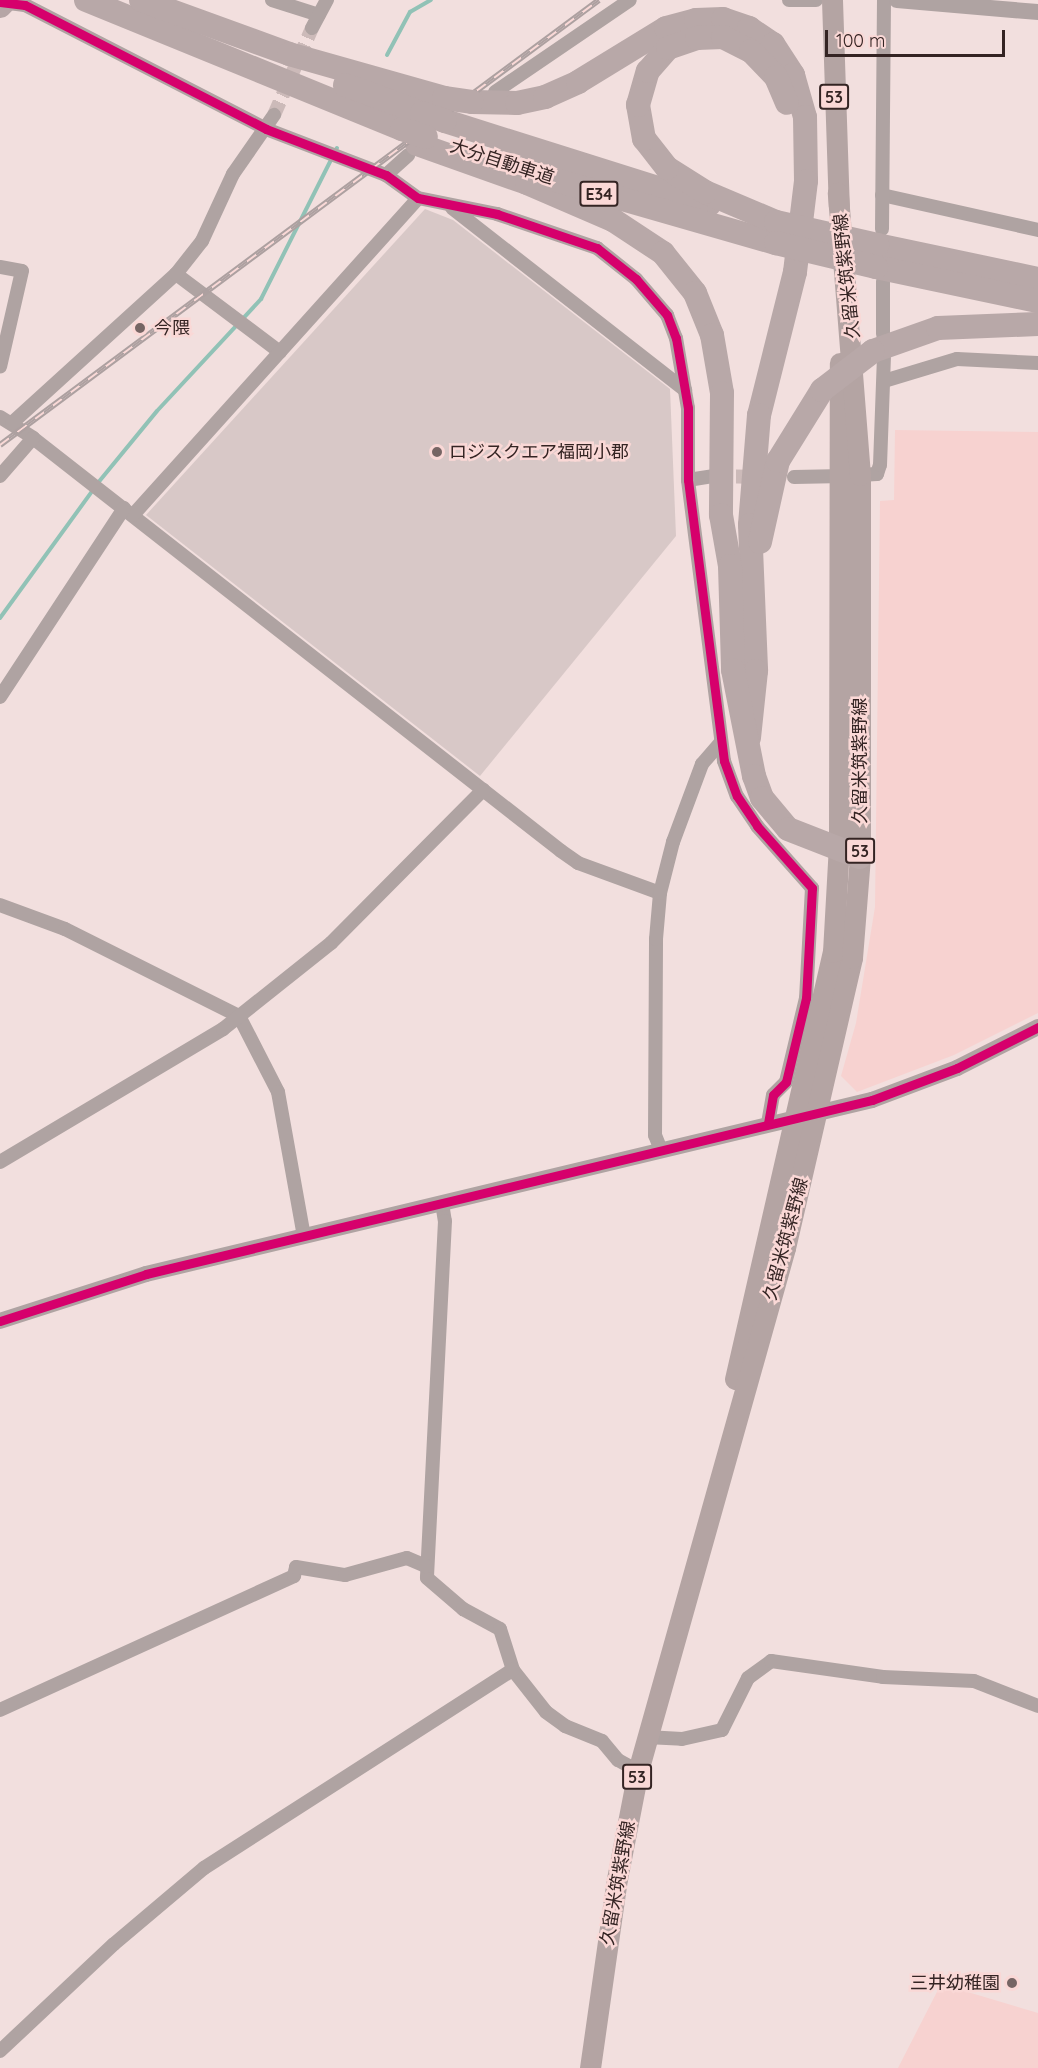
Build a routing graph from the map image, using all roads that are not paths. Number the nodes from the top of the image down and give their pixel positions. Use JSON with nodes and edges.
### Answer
{"nodes":[{"id":1,"x":86,"y":0,"type":"edge"},
{"id":2,"x":139,"y":0,"type":"edge"},
{"id":3,"x":272,"y":0,"type":"edge"},
{"id":4,"x":327,"y":0,"type":"edge"},
{"id":5,"x":630,"y":0,"type":"edge"},
{"id":6,"x":789,"y":0,"type":"edge"},
{"id":7,"x":816,"y":0,"type":"edge"},
{"id":8,"x":832,"y":0,"type":"edge"},
{"id":9,"x":884,"y":0,"type":"edge"},
{"id":10,"x":897,"y":0,"type":"edge"},
{"id":11,"x":3,"y":3,"type":"edge"},
{"id":12,"x":1038,"y":12,"type":"edge"},
{"id":13,"x":495,"y":92,"type":"dead end"},
{"id":14,"x":445,"y":110,"type":"junction"},
{"id":15,"x":274,"y":115,"type":"tunnel mouth"},
{"id":16,"x":266,"y":129,"type":"junction"},
{"id":17,"x":411,"y":136,"type":"junction"},
{"id":18,"x":386,"y":175,"type":"junction"},
{"id":19,"x":882,"y":195,"type":"junction"},
{"id":20,"x":418,"y":198,"type":"junction"},
{"id":21,"x":450,"y":206,"type":"junction"},
{"id":22,"x":1038,"y":230,"type":"edge"},
{"id":23,"x":776,"y":232,"type":"junction"},
{"id":24,"x":879,"y":256,"type":"junction"},
{"id":25,"x":0,"y":267,"type":"edge"},
{"id":26,"x":176,"y":274,"type":"junction"},
{"id":27,"x":1038,"y":279,"type":"edge"},
{"id":28,"x":1038,"y":301,"type":"edge"},
{"id":29,"x":1038,"y":324,"type":"edge"},
{"id":30,"x":880,"y":347,"type":"junction"},
{"id":31,"x":280,"y":352,"type":"junction"},
{"id":32,"x":1038,"y":363,"type":"edge"},
{"id":33,"x":0,"y":367,"type":"edge"},
{"id":34,"x":884,"y":381,"type":"junction"},
{"id":35,"x":685,"y":390,"type":"junction"},
{"id":36,"x":6,"y":420,"type":"edge"},
{"id":37,"x":33,"y":438,"type":"junction"},
{"id":38,"x":0,"y":476,"type":"edge"},
{"id":39,"x":713,"y":476,"type":"tunnel mouth"},
{"id":40,"x":852,"y":476,"type":"junction"},
{"id":41,"x":794,"y":477,"type":"dead end"},
{"id":42,"x":688,"y":480,"type":"junction"},
{"id":43,"x":128,"y":512,"type":"junction"},
{"id":44,"x":742,"y":565,"type":"junction"},
{"id":45,"x":0,"y":697,"type":"edge"},
{"id":46,"x":720,"y":743,"type":"junction"},
{"id":47,"x":483,"y":789,"type":"junction"},
{"id":48,"x":839,"y":845,"type":"junction"},
{"id":49,"x":860,"y":858,"type":"junction"},
{"id":50,"x":660,"y":893,"type":"junction"},
{"id":51,"x":0,"y":905,"type":"edge"},
{"id":52,"x":239,"y":1016,"type":"junction"},
{"id":53,"x":1038,"y":1027,"type":"edge"},
{"id":54,"x":808,"y":1114,"type":"junction"},
{"id":55,"x":768,"y":1123,"type":"junction"},
{"id":56,"x":661,"y":1150,"type":"junction"},
{"id":57,"x":0,"y":1162,"type":"edge"},
{"id":58,"x":442,"y":1203,"type":"junction"},
{"id":59,"x":304,"y":1236,"type":"junction"},
{"id":60,"x":0,"y":1321,"type":"edge"},
{"id":61,"x":426,"y":1566,"type":"junction"},
{"id":62,"x":513,"y":1670,"type":"junction"},
{"id":63,"x":1038,"y":1706,"type":"edge"},
{"id":64,"x":0,"y":1710,"type":"edge"},
{"id":65,"x":646,"y":1737,"type":"junction"},
{"id":66,"x":638,"y":1771,"type":"junction"},
{"id":67,"x":0,"y":2051,"type":"edge"},
{"id":68,"x":590,"y":2068,"type":"edge"}],
"edges":[{"from":1,"to":17,"type":"highway","name":"大分自動車道","number":"E34"},
{"from":2,"to":14,"type":"highway"},
{"from":2,"to":17,"type":"highway","name":"大分自動車道","number":"E34"},
{"from":3,"to":4,"type":"street"},
{"from":5,"to":13,"type":"street"},
{"from":6,"to":7,"type":"street"},
{"from":8,"to":40,"type":"main road","name":"久留米筑紫野線","number":"53"},
{"from":9,"to":19,"type":"street"},
{"from":10,"to":12,"type":"street"},
{"from":11,"to":16,"type":"street"},
{"from":14,"to":17,"type":"highway","name":"大分自動車道","number":"E34","bridge":true},
{"from":14,"to":23,"type":"highway","name":"大分自動車道","number":"E34"},
{"from":14,"to":44,"type":"highway","bridge":true},
{"from":15,"to":16,"type":"street"},
{"from":16,"to":18,"type":"street"},
{"from":16,"to":26,"type":"street"},
{"from":17,"to":18,"type":"street"},
{"from":17,"to":23,"type":"highway","name":"大分自動車道","number":"E34"},
{"from":17,"to":44,"type":"highway"},
{"from":18,"to":20,"type":"street"},
{"from":19,"to":22,"type":"street"},
{"from":19,"to":24,"type":"street"},
{"from":20,"to":21,"type":"street"},
{"from":20,"to":31,"type":"street"},
{"from":21,"to":35,"type":"street"},
{"from":21,"to":35,"type":"street"},
{"from":23,"to":24,"type":"highway","name":"大分自動車道","number":"E34","bridge":true},
{"from":23,"to":44,"type":"highway"},
{"from":24,"to":27,"type":"highway","name":"大分自動車道","number":"E34"},
{"from":24,"to":28,"type":"highway","name":"大分自動車道","number":"E34"},
{"from":24,"to":30,"type":"street"},
{"from":25,"to":33,"type":"street"},
{"from":26,"to":31,"type":"street"},
{"from":26,"to":36,"type":"street"},
{"from":29,"to":30,"type":"highway"},
{"from":30,"to":34,"type":"street"},
{"from":30,"to":44,"type":"highway","bridge":true},
{"from":31,"to":43,"type":"street"},
{"from":32,"to":34,"type":"street"},
{"from":34,"to":40,"type":"street"},
{"from":35,"to":42,"type":"street"},
{"from":36,"to":37,"type":"street"},
{"from":37,"to":38,"type":"street"},
{"from":37,"to":43,"type":"street"},
{"from":39,"to":42,"type":"street"},
{"from":40,"to":41,"type":"street"},
{"from":40,"to":48,"type":"main road","name":"久留米筑紫野線","number":"53"},
{"from":40,"to":49,"type":"main road","name":"久留米筑紫野線","number":"53"},
{"from":42,"to":46,"type":"street"},
{"from":43,"to":45,"type":"street"},
{"from":43,"to":47,"type":"street"},
{"from":44,"to":48,"type":"highway"},
{"from":46,"to":50,"type":"street"},
{"from":46,"to":55,"type":"street"},
{"from":47,"to":50,"type":"street"},
{"from":47,"to":52,"type":"street"},
{"from":48,"to":49,"type":"highway"},
{"from":48,"to":54,"type":"main road","name":"久留米筑紫野線","number":"53"},
{"from":49,"to":54,"type":"main road","name":"久留米筑紫野線","number":"53"},
{"from":50,"to":56,"type":"street"},
{"from":51,"to":52,"type":"street"},
{"from":52,"to":57,"type":"street"},
{"from":52,"to":59,"type":"street"},
{"from":53,"to":54,"type":"street"},
{"from":54,"to":55,"type":"street"},
{"from":54,"to":65,"type":"main road","name":"久留米筑紫野線","number":"53"},
{"from":55,"to":56,"type":"street"},
{"from":56,"to":58,"type":"street"},
{"from":58,"to":59,"type":"street"},
{"from":58,"to":61,"type":"street"},
{"from":59,"to":60,"type":"street"},
{"from":61,"to":62,"type":"street"},
{"from":61,"to":64,"type":"street"},
{"from":62,"to":66,"type":"street"},
{"from":62,"to":67,"type":"street"},
{"from":63,"to":65,"type":"street"},
{"from":65,"to":66,"type":"main road","name":"久留米筑紫野線","number":"53"},
{"from":66,"to":68,"type":"main road","name":"久留米筑紫野線","number":"53"}]}
